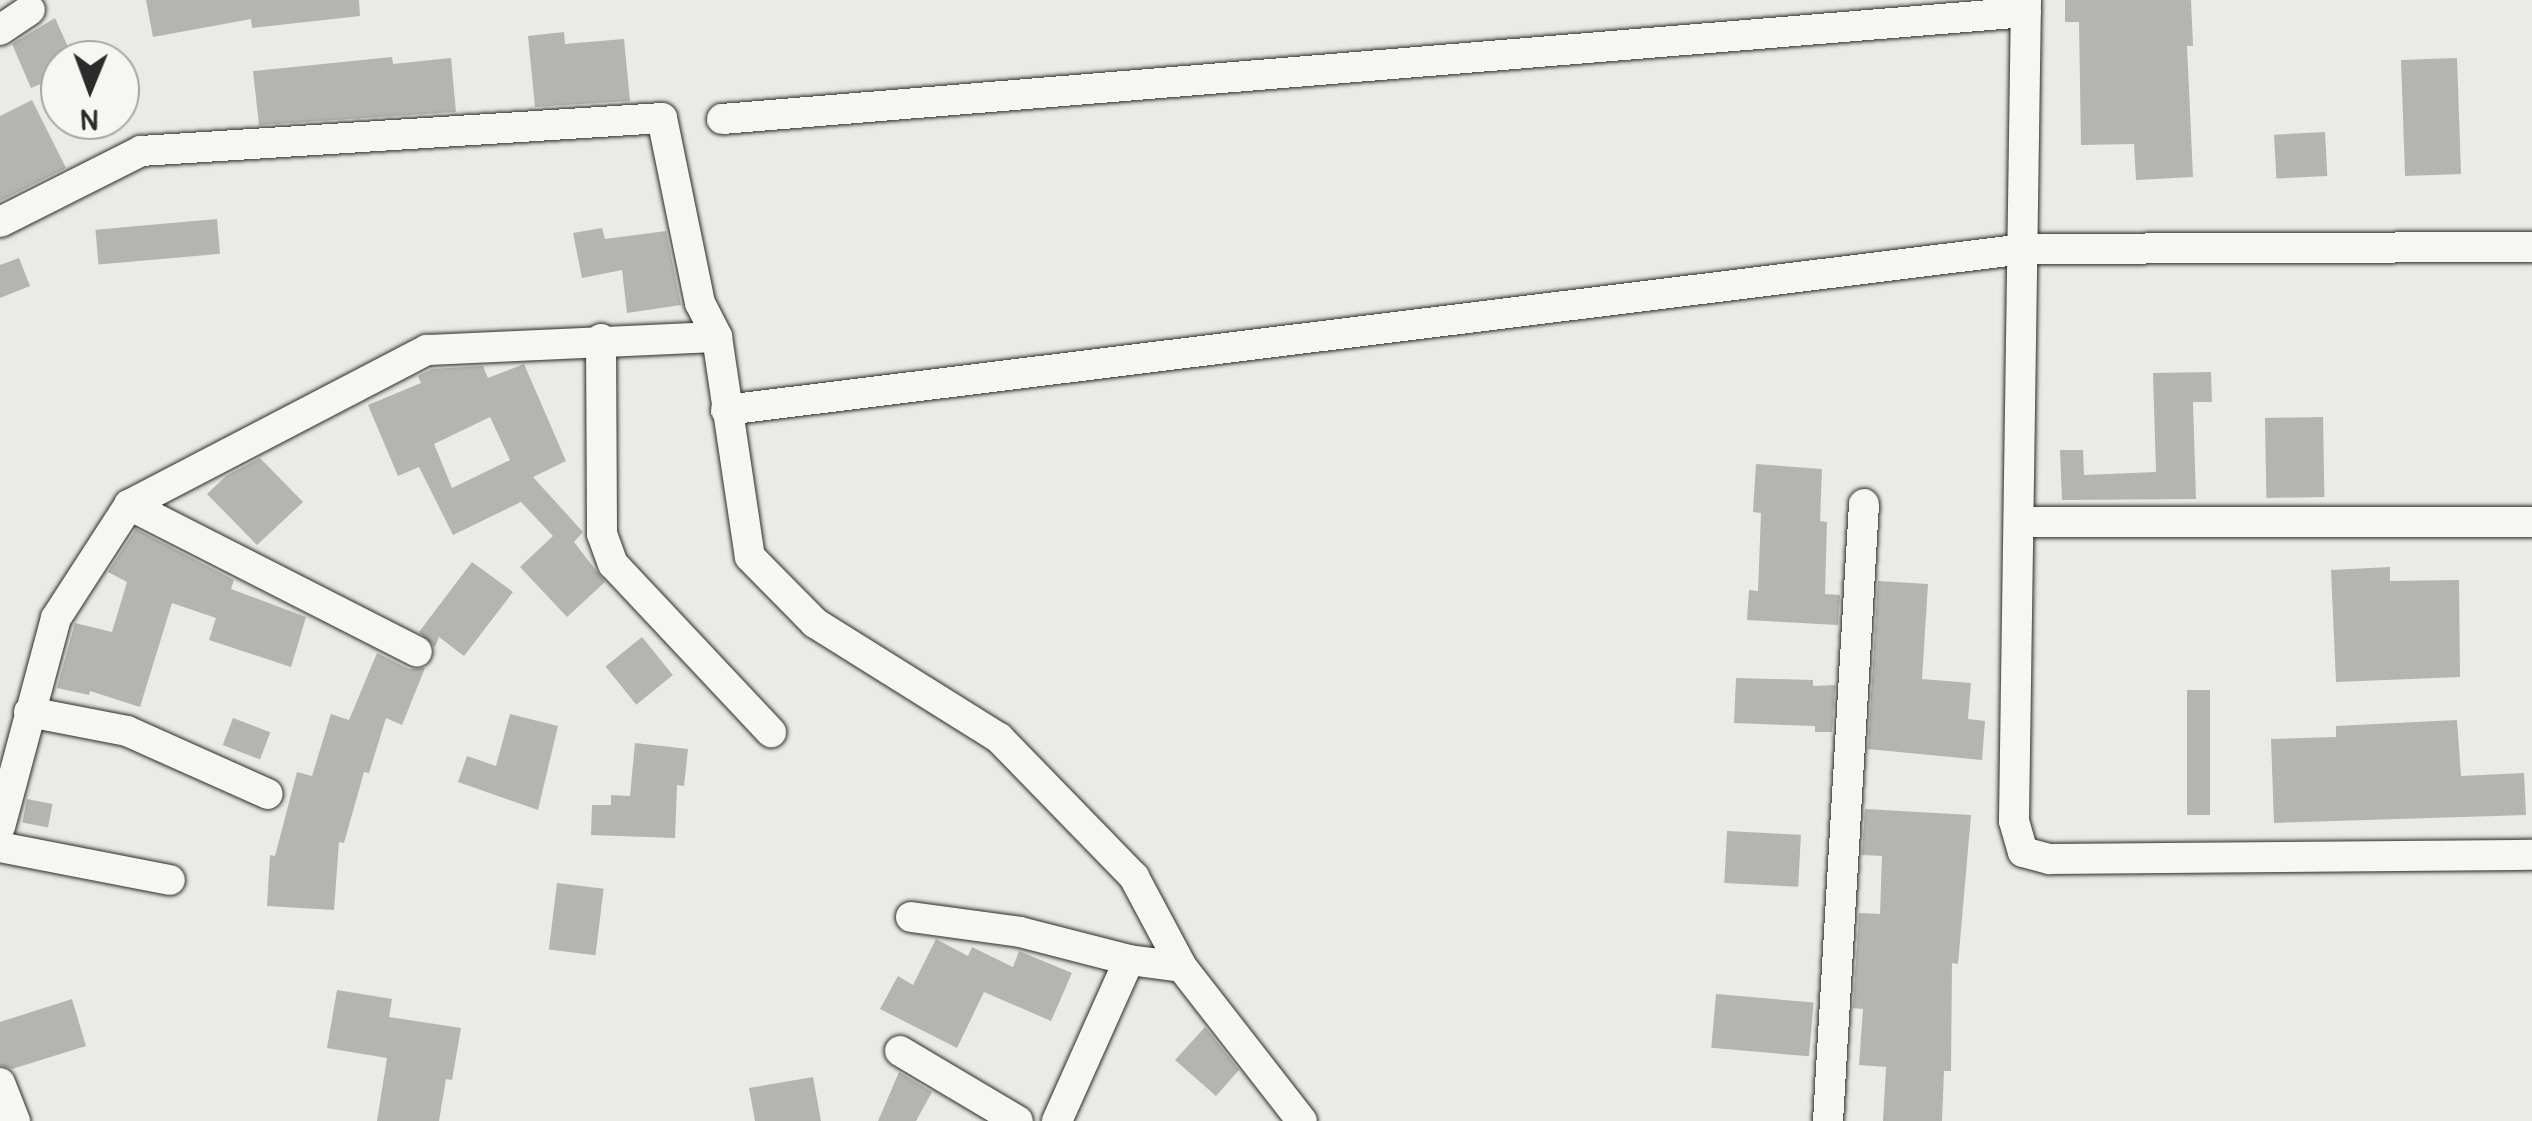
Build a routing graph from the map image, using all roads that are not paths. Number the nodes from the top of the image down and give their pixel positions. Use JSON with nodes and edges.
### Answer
{"nodes":[{"id":1,"x":2026,"y":6,"type":"edge"},
{"id":2,"x":30,"y":10,"type":"dead end"},
{"id":3,"x":0,"y":30,"type":"edge"},
{"id":4,"x":722,"y":119,"type":"dead end"},
{"id":5,"x":0,"y":222,"type":"edge"},
{"id":6,"x":2532,"y":247,"type":"edge"},
{"id":7,"x":2024,"y":249,"type":"junction"},
{"id":8,"x":717,"y":336,"type":"junction"},
{"id":9,"x":601,"y":340,"type":"junction"},
{"id":10,"x":726,"y":410,"type":"junction"},
{"id":11,"x":1864,"y":504,"type":"dead end"},
{"id":12,"x":129,"y":505,"type":"junction"},
{"id":13,"x":2022,"y":522,"type":"junction"},
{"id":14,"x":2532,"y":522,"type":"edge"},
{"id":15,"x":416,"y":652,"type":"dead end"},
{"id":16,"x":29,"y":712,"type":"junction"},
{"id":17,"x":771,"y":732,"type":"dead end"},
{"id":18,"x":268,"y":794,"type":"dead end"},
{"id":19,"x":0,"y":826,"type":"edge"},
{"id":20,"x":0,"y":847,"type":"edge"},
{"id":21,"x":2532,"y":855,"type":"edge"},
{"id":22,"x":170,"y":880,"type":"dead end"},
{"id":23,"x":911,"y":917,"type":"dead end"},
{"id":24,"x":1129,"y":960,"type":"junction"},
{"id":25,"x":1182,"y":967,"type":"junction"},
{"id":26,"x":900,"y":1051,"type":"dead end"},
{"id":27,"x":0,"y":1083,"type":"edge"},
{"id":28,"x":1276,"y":1093,"type":"junction"},
{"id":29,"x":15,"y":1121,"type":"edge"},
{"id":30,"x":1018,"y":1121,"type":"edge"},
{"id":31,"x":1057,"y":1121,"type":"edge"},
{"id":32,"x":1262,"y":1121,"type":"edge"},
{"id":33,"x":1302,"y":1121,"type":"edge"},
{"id":34,"x":1828,"y":1121,"type":"edge"}],
"edges":[{"from":1,"to":4,"type":"street"},
{"from":1,"to":7,"type":"street"},
{"from":2,"to":3,"type":"street"},
{"from":5,"to":8,"type":"street"},
{"from":6,"to":7,"type":"street"},
{"from":7,"to":10,"type":"street"},
{"from":7,"to":13,"type":"street"},
{"from":8,"to":9,"type":"street"},
{"from":8,"to":10,"type":"street"},
{"from":9,"to":12,"type":"street"},
{"from":9,"to":17,"type":"street"},
{"from":10,"to":25,"type":"street"},
{"from":11,"to":34,"type":"street"},
{"from":12,"to":15,"type":"street"},
{"from":12,"to":16,"type":"street"},
{"from":13,"to":14,"type":"street"},
{"from":13,"to":21,"type":"street"},
{"from":16,"to":18,"type":"street"},
{"from":16,"to":19,"type":"street"},
{"from":20,"to":22,"type":"street"},
{"from":23,"to":24,"type":"street"},
{"from":24,"to":25,"type":"street"},
{"from":24,"to":31,"type":"street"},
{"from":25,"to":28,"type":"street"},
{"from":26,"to":30,"type":"street"},
{"from":27,"to":29,"type":"street"},
{"from":28,"to":32,"type":"street"},
{"from":28,"to":33,"type":"street"}]}
